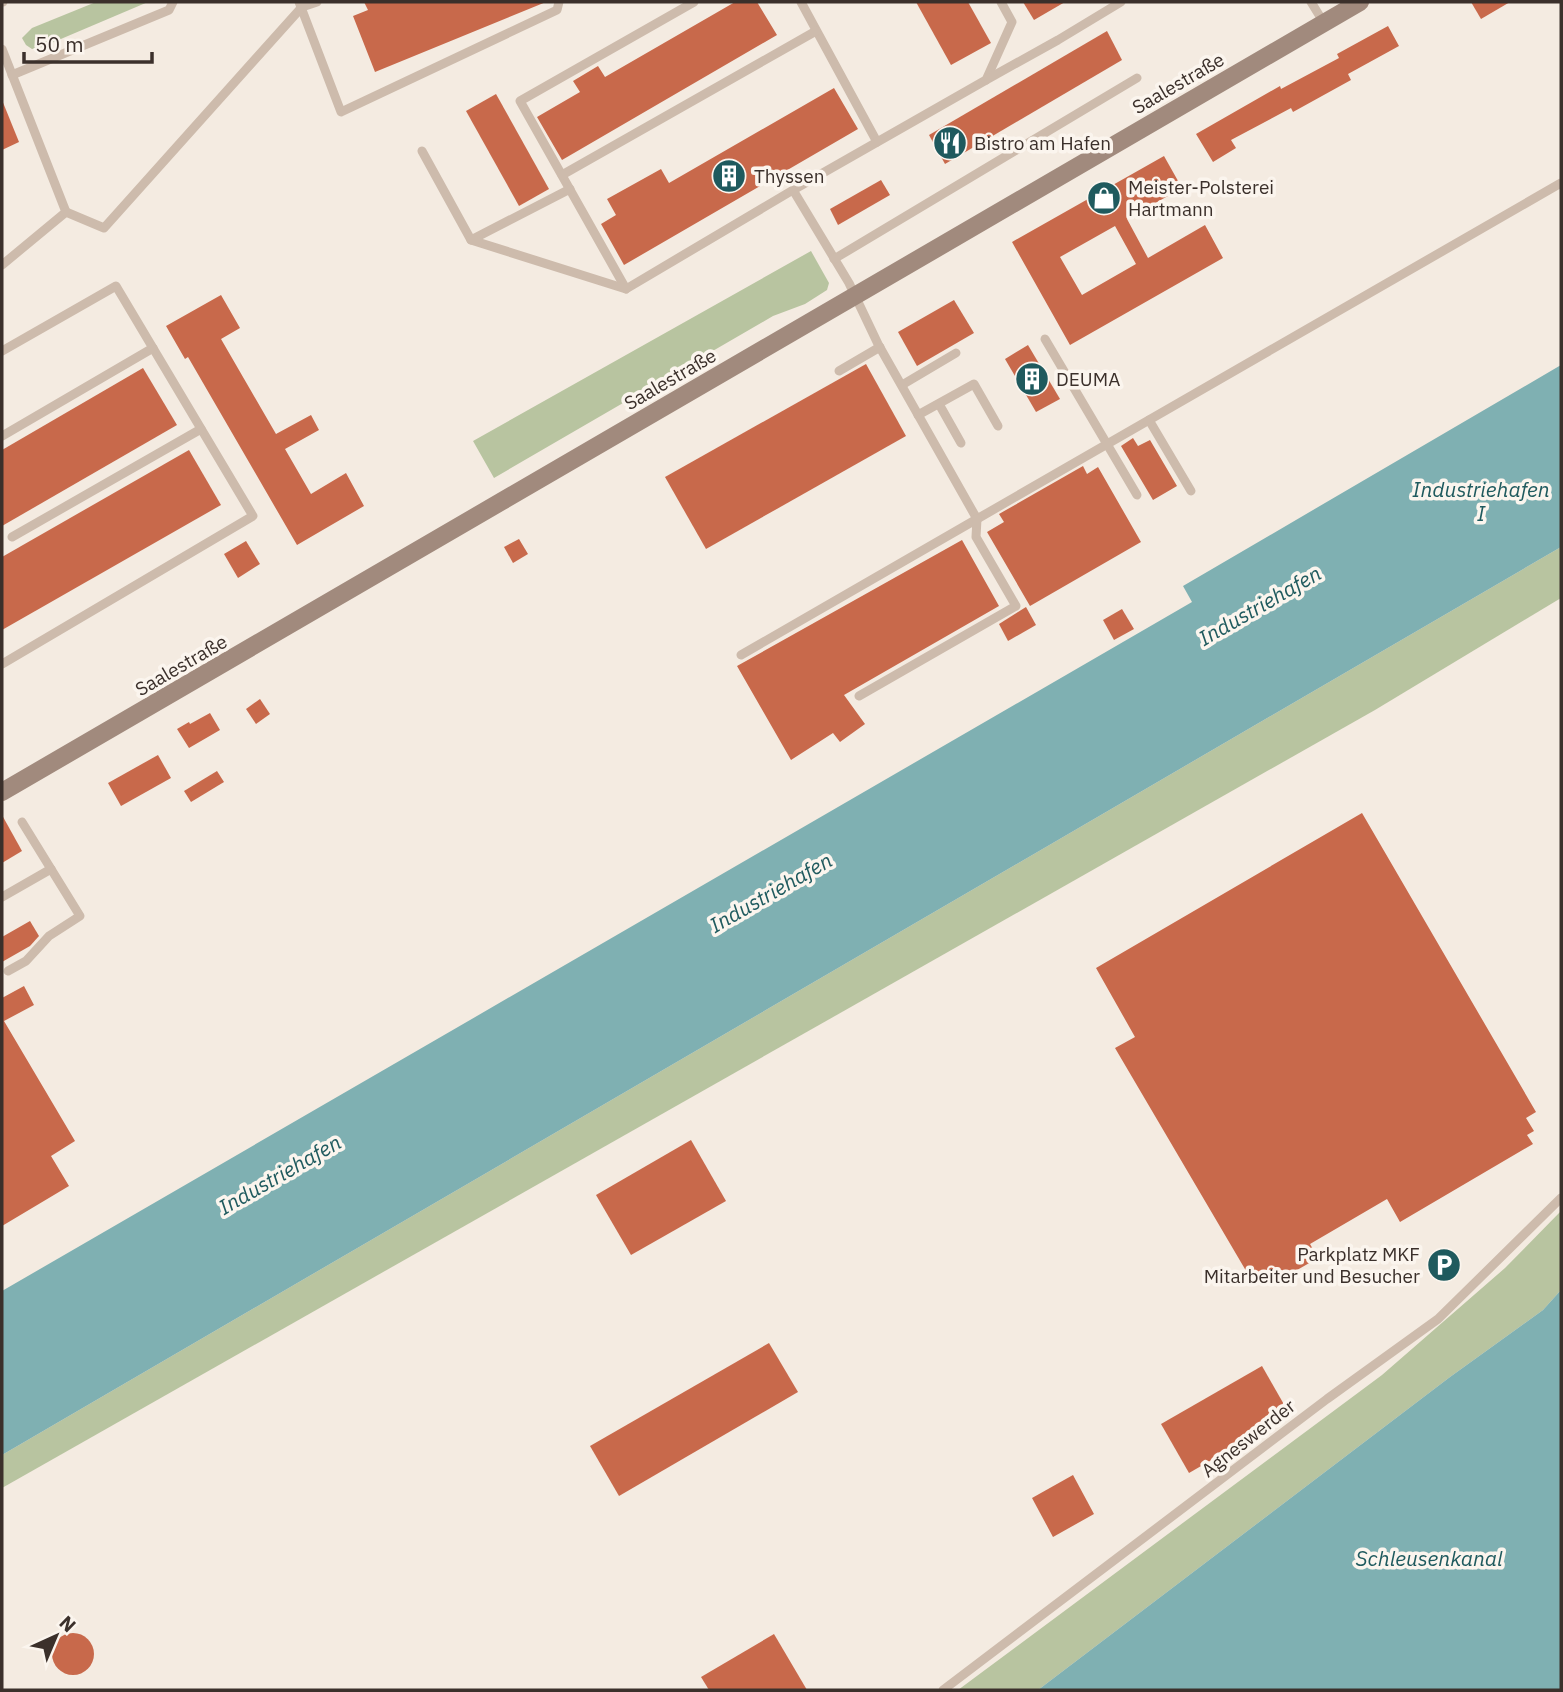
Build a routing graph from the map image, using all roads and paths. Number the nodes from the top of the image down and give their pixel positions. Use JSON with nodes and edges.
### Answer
{"nodes":[{"id":1,"x":173,"y":2,"type":"edge"},
{"id":2,"x":317,"y":2,"type":"edge"},
{"id":3,"x":559,"y":2,"type":"edge"},
{"id":4,"x":694,"y":2,"type":"edge"},
{"id":5,"x":801,"y":2,"type":"edge"},
{"id":6,"x":1001,"y":2,"type":"edge"},
{"id":7,"x":1311,"y":2,"type":"edge"},
{"id":8,"x":1360,"y":2,"type":"edge"},
{"id":9,"x":1118,"y":3,"type":"edge"},
{"id":10,"x":300,"y":5,"type":"edge"},
{"id":11,"x":1324,"y":23,"type":"junction"},
{"id":12,"x":816,"y":31,"type":"junction"},
{"id":13,"x":2,"y":49,"type":"edge"},
{"id":14,"x":12,"y":75,"type":"junction"},
{"id":15,"x":1137,"y":78,"type":"dead end"},
{"id":16,"x":986,"y":80,"type":"junction"},
{"id":17,"x":877,"y":142,"type":"junction"},
{"id":18,"x":422,"y":151,"type":"dead end"},
{"id":19,"x":562,"y":175,"type":"junction"},
{"id":20,"x":1561,"y":183,"type":"edge"},
{"id":21,"x":570,"y":189,"type":"junction"},
{"id":22,"x":793,"y":190,"type":"junction"},
{"id":23,"x":66,"y":212,"type":"junction"},
{"id":24,"x":471,"y":240,"type":"junction"},
{"id":25,"x":834,"y":259,"type":"junction"},
{"id":26,"x":2,"y":265,"type":"edge"},
{"id":27,"x":626,"y":289,"type":"junction"},
{"id":28,"x":856,"y":295,"type":"junction"},
{"id":29,"x":1045,"y":339,"type":"dead end"},
{"id":30,"x":880,"y":347,"type":"junction"},
{"id":31,"x":153,"y":348,"type":"junction"},
{"id":32,"x":2,"y":351,"type":"edge"},
{"id":33,"x":956,"y":353,"type":"dead end"},
{"id":34,"x":839,"y":371,"type":"dead end"},
{"id":35,"x":902,"y":385,"type":"junction"},
{"id":36,"x":939,"y":404,"type":"junction"},
{"id":37,"x":918,"y":415,"type":"junction"},
{"id":38,"x":1149,"y":420,"type":"junction"},
{"id":39,"x":998,"y":426,"type":"dead end"},
{"id":40,"x":201,"y":429,"type":"junction"},
{"id":41,"x":2,"y":436,"type":"edge"},
{"id":42,"x":961,"y":443,"type":"dead end"},
{"id":43,"x":1108,"y":443,"type":"junction"},
{"id":44,"x":1191,"y":491,"type":"dead end"},
{"id":45,"x":1137,"y":495,"type":"dead end"},
{"id":46,"x":977,"y":519,"type":"junction"},
{"id":47,"x":12,"y":537,"type":"dead end"},
{"id":48,"x":741,"y":655,"type":"dead end"},
{"id":49,"x":2,"y":664,"type":"edge"},
{"id":50,"x":859,"y":696,"type":"dead end"},
{"id":51,"x":2,"y":792,"type":"edge"},
{"id":52,"x":22,"y":822,"type":"dead end"},
{"id":53,"x":51,"y":869,"type":"junction"},
{"id":54,"x":2,"y":897,"type":"edge"},
{"id":55,"x":8,"y":971,"type":"dead end"},
{"id":56,"x":1561,"y":1198,"type":"edge"},
{"id":57,"x":943,"y":1690,"type":"edge"}],
"edges":[{"from":1,"to":14,"type":"lane"},
{"from":2,"to":10,"type":"lane"},
{"from":3,"to":10,"type":"lane"},
{"from":4,"to":19,"type":"lane"},
{"from":5,"to":12,"type":"lane"},
{"from":6,"to":16,"type":"lane"},
{"from":7,"to":11,"type":"lane"},
{"from":8,"to":11,"type":"main road","name":"Saalestraße"},
{"from":9,"to":16,"type":"lane"},
{"from":10,"to":23,"type":"lane"},
{"from":11,"to":28,"type":"main road","name":"Saalestraße"},
{"from":12,"to":17,"type":"lane"},
{"from":12,"to":19,"type":"lane"},
{"from":13,"to":14,"type":"lane"},
{"from":14,"to":23,"type":"lane"},
{"from":15,"to":25,"type":"lane"},
{"from":16,"to":17,"type":"lane"},
{"from":17,"to":22,"type":"lane"},
{"from":18,"to":24,"type":"lane"},
{"from":19,"to":21,"type":"lane"},
{"from":20,"to":38,"type":"lane"},
{"from":21,"to":24,"type":"lane"},
{"from":21,"to":27,"type":"lane"},
{"from":22,"to":25,"type":"lane"},
{"from":22,"to":27,"type":"lane"},
{"from":23,"to":26,"type":"lane"},
{"from":24,"to":27,"type":"lane"},
{"from":25,"to":28,"type":"lane"},
{"from":28,"to":30,"type":"lane"},
{"from":28,"to":51,"type":"main road","name":"Saalestraße"},
{"from":29,"to":43,"type":"lane"},
{"from":30,"to":34,"type":"lane"},
{"from":30,"to":35,"type":"lane"},
{"from":31,"to":32,"type":"lane"},
{"from":31,"to":40,"type":"lane"},
{"from":31,"to":41,"type":"lane"},
{"from":33,"to":35,"type":"lane"},
{"from":35,"to":37,"type":"lane"},
{"from":36,"to":37,"type":"lane"},
{"from":36,"to":39,"type":"lane"},
{"from":36,"to":42,"type":"lane"},
{"from":37,"to":46,"type":"lane"},
{"from":38,"to":43,"type":"lane"},
{"from":38,"to":44,"type":"lane"},
{"from":40,"to":47,"type":"lane"},
{"from":40,"to":49,"type":"lane"},
{"from":43,"to":45,"type":"lane"},
{"from":43,"to":46,"type":"lane"},
{"from":46,"to":48,"type":"lane"},
{"from":46,"to":50,"type":"lane"},
{"from":52,"to":53,"type":"lane"},
{"from":53,"to":54,"type":"lane"},
{"from":53,"to":55,"type":"lane"},
{"from":56,"to":57,"type":"lane","name":"Agneswerder"}]}
